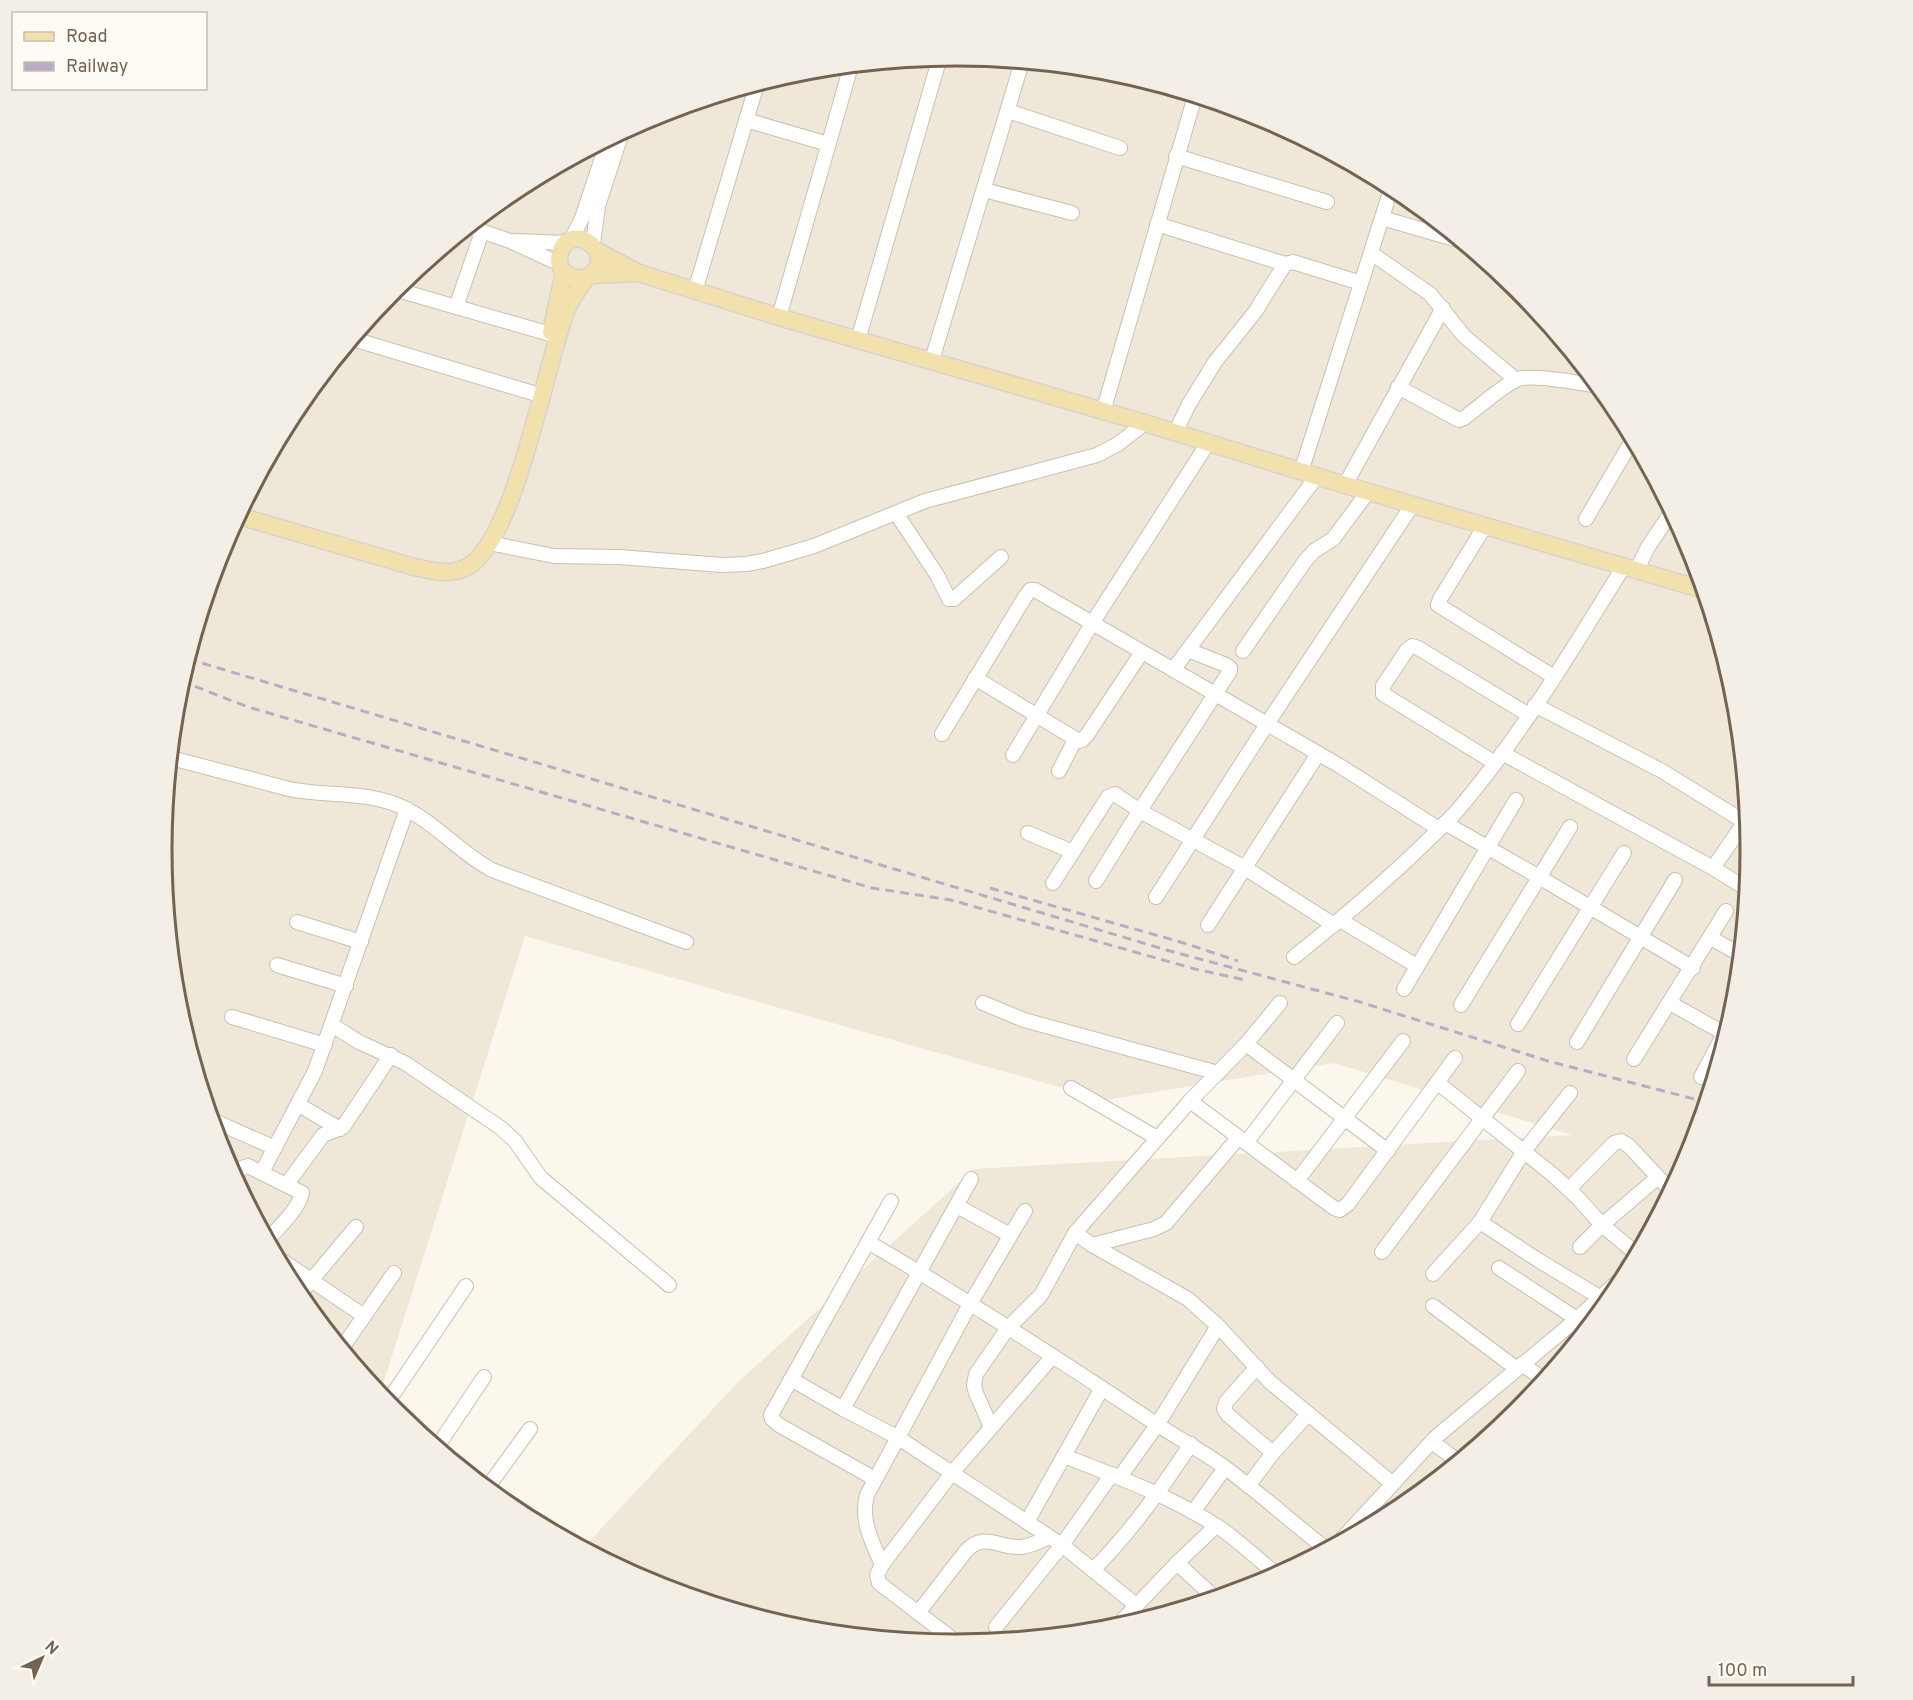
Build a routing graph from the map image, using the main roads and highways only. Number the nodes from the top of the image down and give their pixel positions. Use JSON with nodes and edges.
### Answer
{"nodes":[{"id":1,"x":595,"y":248,"type":"junction"},
{"id":2,"x":562,"y":268,"type":"junction"},
{"id":3,"x":639,"y":273,"type":"junction"},
{"id":4,"x":588,"y":276,"type":"junction"},
{"id":5,"x":503,"y":517,"type":"junction"},
{"id":6,"x":246,"y":518,"type":"edge"},
{"id":7,"x":1695,"y":587,"type":"edge"}],
"edges":[{"from":1,"to":2,"type":"main road"},
{"from":1,"to":3,"type":"main road"},
{"from":1,"to":4,"type":"main road"},
{"from":2,"to":4,"type":"main road"},
{"from":2,"to":5,"type":"main road"},
{"from":3,"to":4,"type":"main road"},
{"from":3,"to":7,"type":"main road"},
{"from":4,"to":5,"type":"main road"},
{"from":5,"to":6,"type":"main road"}]}
